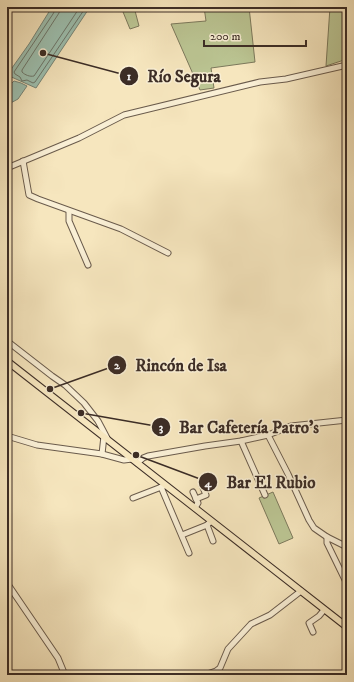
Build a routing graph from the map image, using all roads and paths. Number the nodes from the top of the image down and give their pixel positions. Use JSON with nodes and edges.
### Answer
{"nodes":[{"id":1,"x":347,"y":64,"type":"edge"},
{"id":2,"x":23,"y":161,"type":"junction"},
{"id":3,"x":7,"y":168,"type":"edge"},
{"id":4,"x":69,"y":211,"type":"junction"},
{"id":5,"x":168,"y":253,"type":"dead end"},
{"id":6,"x":88,"y":265,"type":"dead end"},
{"id":7,"x":7,"y":341,"type":"edge"},
{"id":8,"x":7,"y":361,"type":"edge"},
{"id":9,"x":347,"y":420,"type":"edge"},
{"id":10,"x":268,"y":435,"type":"junction"},
{"id":11,"x":7,"y":436,"type":"edge"},
{"id":12,"x":106,"y":437,"type":"junction"},
{"id":13,"x":241,"y":441,"type":"junction"},
{"id":14,"x":102,"y":454,"type":"junction"},
{"id":15,"x":135,"y":461,"type":"junction"},
{"id":16,"x":202,"y":485,"type":"dead end"},
{"id":17,"x":163,"y":486,"type":"junction"},
{"id":18,"x":193,"y":492,"type":"dead end"},
{"id":19,"x":264,"y":495,"type":"dead end"},
{"id":20,"x":133,"y":498,"type":"dead end"},
{"id":21,"x":196,"y":499,"type":"junction"},
{"id":22,"x":195,"y":508,"type":"junction"},
{"id":23,"x":209,"y":523,"type":"junction"},
{"id":24,"x":182,"y":535,"type":"junction"},
{"id":25,"x":327,"y":537,"type":"junction"},
{"id":26,"x":213,"y":541,"type":"dead end"},
{"id":27,"x":347,"y":547,"type":"edge"},
{"id":28,"x":189,"y":553,"type":"dead end"},
{"id":29,"x":7,"y":583,"type":"edge"},
{"id":30,"x":347,"y":584,"type":"edge"},
{"id":31,"x":301,"y":591,"type":"junction"},
{"id":32,"x":324,"y":610,"type":"junction"},
{"id":33,"x":347,"y":627,"type":"edge"},
{"id":34,"x":313,"y":632,"type":"dead end"},
{"id":35,"x":65,"y":675,"type":"edge"},
{"id":36,"x":204,"y":675,"type":"edge"}],
"edges":[{"from":1,"to":2,"type":"street"},
{"from":2,"to":3,"type":"street"},
{"from":2,"to":4,"type":"street"},
{"from":4,"to":5,"type":"street"},
{"from":4,"to":6,"type":"street"},
{"from":7,"to":12,"type":"street"},
{"from":8,"to":12,"type":"main road"},
{"from":9,"to":10,"type":"street"},
{"from":10,"to":13,"type":"street"},
{"from":10,"to":25,"type":"street"},
{"from":11,"to":14,"type":"street"},
{"from":12,"to":14,"type":"street"},
{"from":12,"to":15,"type":"main road"},
{"from":13,"to":15,"type":"street"},
{"from":13,"to":19,"type":"street"},
{"from":14,"to":15,"type":"street"},
{"from":15,"to":17,"type":"main road"},
{"from":16,"to":21,"type":"street"},
{"from":17,"to":20,"type":"street"},
{"from":17,"to":22,"type":"main road"},
{"from":17,"to":24,"type":"street"},
{"from":18,"to":21,"type":"street"},
{"from":21,"to":22,"type":"street"},
{"from":22,"to":23,"type":"main road"},
{"from":23,"to":24,"type":"street"},
{"from":23,"to":26,"type":"street"},
{"from":23,"to":31,"type":"main road"},
{"from":24,"to":28,"type":"street"},
{"from":25,"to":27,"type":"street"},
{"from":25,"to":30,"type":"street"},
{"from":29,"to":35,"type":"street"},
{"from":31,"to":32,"type":"main road"},
{"from":31,"to":36,"type":"street"},
{"from":32,"to":33,"type":"main road"},
{"from":32,"to":34,"type":"street"}]}
